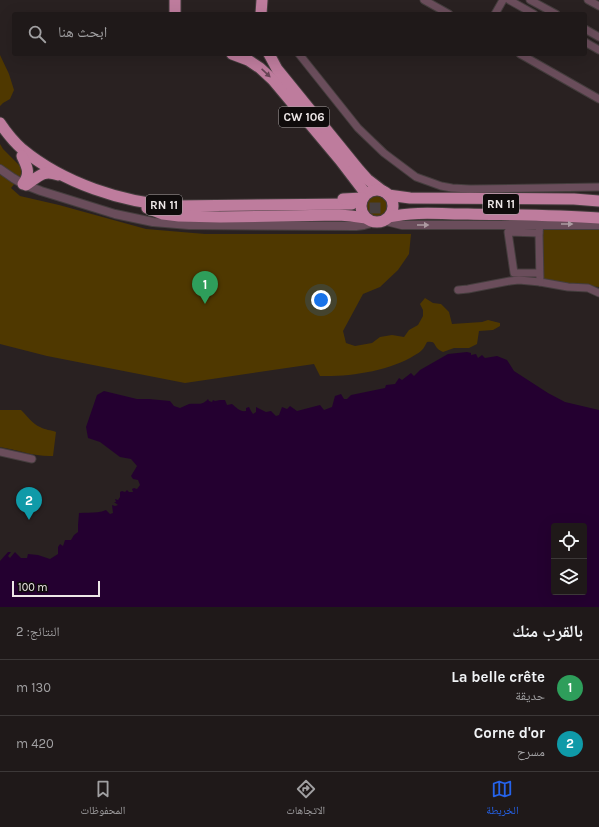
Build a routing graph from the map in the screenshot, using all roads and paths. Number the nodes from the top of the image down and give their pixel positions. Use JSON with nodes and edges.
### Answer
{"nodes":[{"id":1,"x":175,"y":0,"type":"edge"},
{"id":2,"x":262,"y":0,"type":"edge"},
{"id":3,"x":424,"y":0,"type":"edge"},
{"id":4,"x":503,"y":0,"type":"edge"},
{"id":5,"x":509,"y":0,"type":"edge"},
{"id":6,"x":530,"y":0,"type":"edge"},
{"id":7,"x":588,"y":0,"type":"edge"},
{"id":8,"x":599,"y":6,"type":"edge"},
{"id":9,"x":175,"y":12,"type":"edge"},
{"id":10,"x":262,"y":12,"type":"edge"},
{"id":11,"x":445,"y":12,"type":"edge"},
{"id":12,"x":496,"y":12,"type":"edge"},
{"id":13,"x":530,"y":12,"type":"edge"},
{"id":14,"x":552,"y":12,"type":"edge"},
{"id":15,"x":587,"y":31,"type":"edge"},
{"id":16,"x":599,"y":37,"type":"edge"},
{"id":17,"x":587,"y":43,"type":"edge"},
{"id":18,"x":599,"y":50,"type":"edge"},
{"id":19,"x":237,"y":56,"type":"edge"},
{"id":20,"x":271,"y":56,"type":"edge"},
{"id":21,"x":301,"y":56,"type":"edge"},
{"id":22,"x":524,"y":56,"type":"edge"},
{"id":23,"x":599,"y":99,"type":"edge"},
{"id":24,"x":0,"y":123,"type":"edge"},
{"id":25,"x":0,"y":132,"type":"edge"},
{"id":26,"x":22,"y":156,"type":"junction"},
{"id":27,"x":0,"y":169,"type":"edge"},
{"id":28,"x":348,"y":171,"type":"junction"},
{"id":29,"x":43,"y":173,"type":"junction"},
{"id":30,"x":66,"y":177,"type":"junction"},
{"id":31,"x":25,"y":185,"type":"junction"},
{"id":32,"x":599,"y":187,"type":"edge"},
{"id":33,"x":386,"y":193,"type":"junction"},
{"id":34,"x":364,"y":196,"type":"junction"},
{"id":35,"x":599,"y":201,"type":"edge"},
{"id":36,"x":349,"y":204,"type":"junction"},
{"id":37,"x":599,"y":205,"type":"edge"},
{"id":38,"x":149,"y":206,"type":"junction"},
{"id":39,"x":599,"y":211,"type":"edge"},
{"id":40,"x":599,"y":218,"type":"edge"},
{"id":41,"x":379,"y":219,"type":"junction"},
{"id":42,"x":540,"y":224,"type":"junction"},
{"id":43,"x":599,"y":224,"type":"edge"},
{"id":44,"x":539,"y":233,"type":"junction"},
{"id":45,"x":539,"y":273,"type":"junction"},
{"id":46,"x":540,"y":282,"type":"junction"},
{"id":47,"x":458,"y":290,"type":"dead end"},
{"id":48,"x":599,"y":292,"type":"edge"},
{"id":49,"x":0,"y":452,"type":"edge"},
{"id":50,"x":32,"y":458,"type":"dead end"}],
"edges":[{"from":1,"to":9,"type":"highway"},
{"from":2,"to":10,"type":"highway"},
{"from":3,"to":11,"type":"street"},
{"from":4,"to":12,"type":"street"},
{"from":5,"to":13,"type":"street"},
{"from":6,"to":14,"type":"street"},
{"from":7,"to":8,"type":"street"},
{"from":15,"to":16,"type":"street"},
{"from":17,"to":18,"type":"street"},
{"from":19,"to":28,"type":"highway","number":"CW 106","one_way":true},
{"from":20,"to":33,"type":"highway","number":"CW 106"},
{"from":21,"to":32,"type":"street"},
{"from":22,"to":23,"type":"street"},
{"from":24,"to":30,"type":"highway","number":"RN 11"},
{"from":25,"to":26,"type":"highway","number":"RN 11"},
{"from":26,"to":29,"type":"highway","number":"RN 11"},
{"from":26,"to":31,"type":"highway"},
{"from":27,"to":31,"type":"street"},
{"from":28,"to":34,"type":"highway","number":"CW 106"},
{"from":28,"to":36,"type":"highway"},
{"from":29,"to":30,"type":"highway"},
{"from":29,"to":31,"type":"highway"},
{"from":29,"to":38,"type":"highway","number":"RN 11"},
{"from":30,"to":38,"type":"highway","number":"RN 11"},
{"from":31,"to":41,"type":"street"},
{"from":33,"to":34,"type":"highway"},
{"from":33,"to":35,"type":"highway"},
{"from":33,"to":41,"type":"highway"},
{"from":34,"to":36,"type":"highway"},
{"from":34,"to":41,"type":"highway"},
{"from":36,"to":38,"type":"highway","number":"RN 11"},
{"from":37,"to":39,"type":"highway","number":"RN 11"},
{"from":38,"to":41,"type":"highway"},
{"from":40,"to":41,"type":"highway"},
{"from":41,"to":42,"type":"street","one_way":true},
{"from":42,"to":43,"type":"street","one_way":true},
{"from":42,"to":44,"type":"street"},
{"from":44,"to":45,"type":"street"},
{"from":44,"to":45,"type":"street"},
{"from":45,"to":46,"type":"street"},
{"from":46,"to":47,"type":"street"},
{"from":46,"to":48,"type":"street"},
{"from":49,"to":50,"type":"street"}]}
